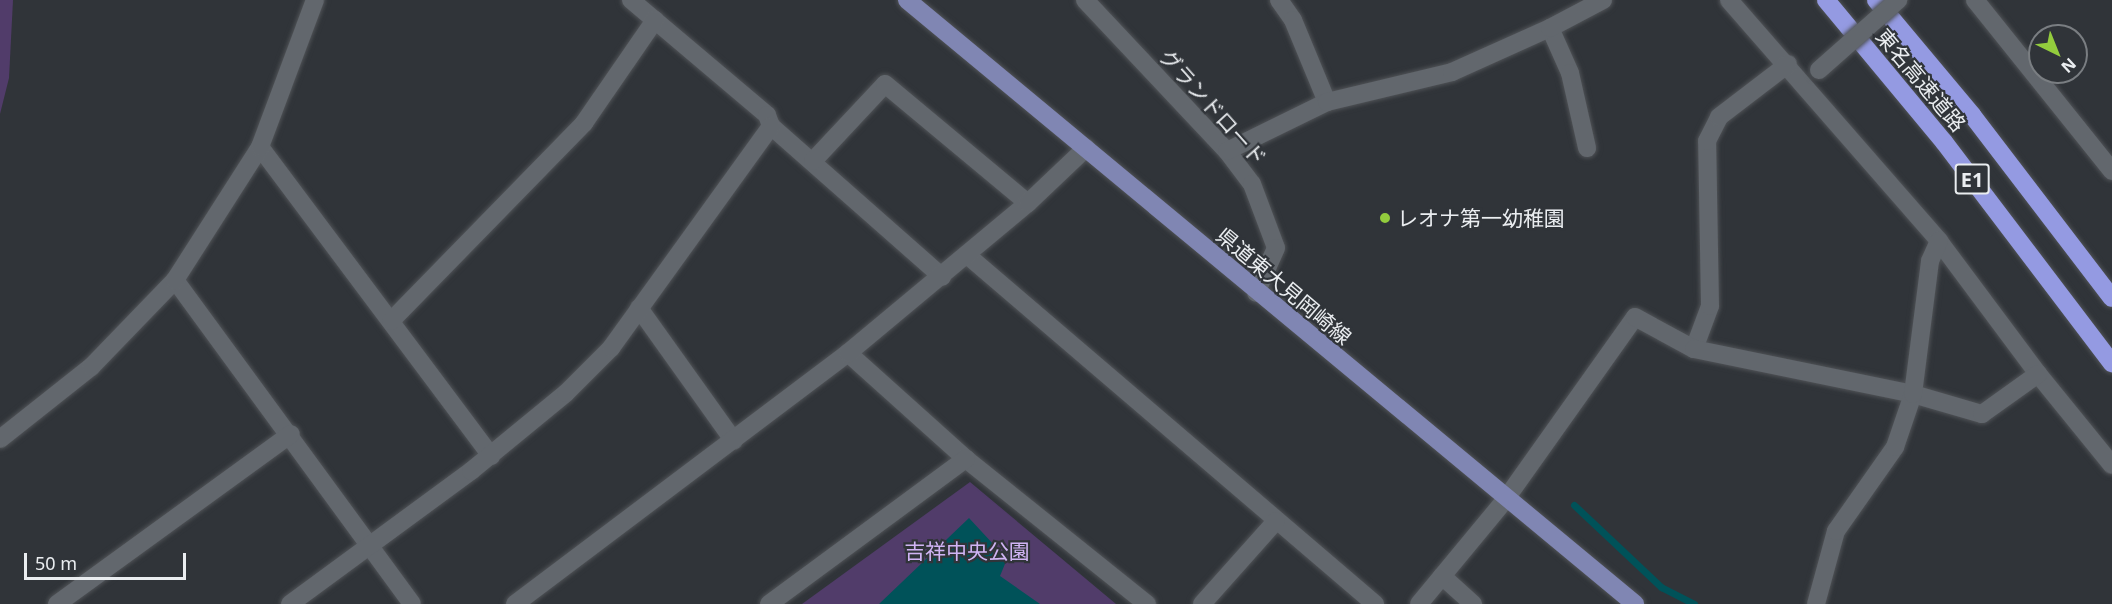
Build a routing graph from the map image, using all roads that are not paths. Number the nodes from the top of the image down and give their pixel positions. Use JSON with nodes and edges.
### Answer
{"nodes":[{"id":1,"x":315,"y":0,"type":"edge"},
{"id":2,"x":631,"y":0,"type":"edge"},
{"id":3,"x":907,"y":0,"type":"edge"},
{"id":4,"x":1085,"y":0,"type":"edge"},
{"id":5,"x":1279,"y":0,"type":"edge"},
{"id":6,"x":1603,"y":0,"type":"edge"},
{"id":7,"x":1729,"y":0,"type":"edge"},
{"id":8,"x":1826,"y":0,"type":"edge"},
{"id":9,"x":1876,"y":0,"type":"edge"},
{"id":10,"x":1898,"y":0,"type":"edge"},
{"id":11,"x":1976,"y":0,"type":"edge"},
{"id":12,"x":655,"y":20,"type":"junction"},
{"id":13,"x":1550,"y":28,"type":"junction"},
{"id":14,"x":1788,"y":64,"type":"junction"},
{"id":15,"x":1803,"y":81,"type":"junction"},
{"id":16,"x":1327,"y":102,"type":"junction"},
{"id":17,"x":771,"y":126,"type":"junction"},
{"id":18,"x":260,"y":147,"type":"junction"},
{"id":19,"x":1086,"y":148,"type":"junction"},
{"id":20,"x":1587,"y":148,"type":"dead end"},
{"id":21,"x":1227,"y":151,"type":"junction"},
{"id":22,"x":813,"y":161,"type":"junction"},
{"id":23,"x":2112,"y":171,"type":"edge"},
{"id":24,"x":1028,"y":203,"type":"junction"},
{"id":25,"x":1939,"y":241,"type":"junction"},
{"id":26,"x":967,"y":255,"type":"junction"},
{"id":27,"x":942,"y":277,"type":"junction"},
{"id":28,"x":176,"y":280,"type":"junction"},
{"id":29,"x":1256,"y":293,"type":"junction"},
{"id":30,"x":2112,"y":298,"type":"edge"},
{"id":31,"x":639,"y":308,"type":"junction"},
{"id":32,"x":391,"y":321,"type":"junction"},
{"id":33,"x":1694,"y":349,"type":"junction"},
{"id":34,"x":848,"y":353,"type":"junction"},
{"id":35,"x":2112,"y":363,"type":"edge"},
{"id":36,"x":2038,"y":374,"type":"junction"},
{"id":37,"x":1913,"y":394,"type":"junction"},
{"id":38,"x":291,"y":434,"type":"junction"},
{"id":39,"x":0,"y":439,"type":"edge"},
{"id":40,"x":734,"y":441,"type":"junction"},
{"id":41,"x":491,"y":456,"type":"junction"},
{"id":42,"x":966,"y":459,"type":"junction"},
{"id":43,"x":2112,"y":465,"type":"edge"},
{"id":44,"x":1505,"y":500,"type":"junction"},
{"id":45,"x":1276,"y":521,"type":"junction"},
{"id":46,"x":371,"y":544,"type":"junction"},
{"id":47,"x":1442,"y":576,"type":"junction"},
{"id":48,"x":57,"y":604,"type":"edge"},
{"id":49,"x":290,"y":604,"type":"edge"},
{"id":50,"x":412,"y":604,"type":"edge"},
{"id":51,"x":515,"y":604,"type":"edge"},
{"id":52,"x":769,"y":604,"type":"edge"},
{"id":53,"x":1147,"y":604,"type":"edge"},
{"id":54,"x":1202,"y":604,"type":"edge"},
{"id":55,"x":1375,"y":604,"type":"edge"},
{"id":56,"x":1419,"y":604,"type":"edge"},
{"id":57,"x":1473,"y":604,"type":"edge"},
{"id":58,"x":1635,"y":604,"type":"edge"},
{"id":59,"x":1816,"y":604,"type":"edge"}],
"edges":[{"from":1,"to":18,"type":"street"},
{"from":2,"to":12,"type":"street"},
{"from":3,"to":19,"type":"main road","name":"県道東大見岡崎線"},
{"from":4,"to":21,"type":"street","name":"グランドロード"},
{"from":5,"to":16,"type":"street"},
{"from":6,"to":13,"type":"street"},
{"from":7,"to":14,"type":"street"},
{"from":8,"to":35,"type":"highway","name":"東名高速道路","number":"E1"},
{"from":9,"to":30,"type":"highway","name":"東名高速道路","number":"E1"},
{"from":10,"to":15,"type":"street","bridge":true},
{"from":11,"to":23,"type":"street"},
{"from":12,"to":17,"type":"street"},
{"from":12,"to":32,"type":"street"},
{"from":13,"to":16,"type":"street"},
{"from":13,"to":20,"type":"street"},
{"from":14,"to":15,"type":"street"},
{"from":14,"to":33,"type":"street"},
{"from":15,"to":25,"type":"street"},
{"from":16,"to":21,"type":"street"},
{"from":17,"to":22,"type":"street"},
{"from":17,"to":31,"type":"street"},
{"from":18,"to":28,"type":"street"},
{"from":18,"to":32,"type":"street"},
{"from":19,"to":24,"type":"street"},
{"from":19,"to":29,"type":"main road","name":"県道東大見岡崎線"},
{"from":21,"to":29,"type":"street","name":"グランドロード"},
{"from":22,"to":24,"type":"street"},
{"from":22,"to":27,"type":"street"},
{"from":24,"to":26,"type":"street"},
{"from":25,"to":36,"type":"street"},
{"from":25,"to":37,"type":"street"},
{"from":26,"to":27,"type":"street"},
{"from":26,"to":45,"type":"street"},
{"from":27,"to":34,"type":"street"},
{"from":28,"to":38,"type":"street"},
{"from":28,"to":39,"type":"street"},
{"from":29,"to":44,"type":"main road","name":"県道東大見岡崎線"},
{"from":31,"to":40,"type":"street"},
{"from":31,"to":41,"type":"street"},
{"from":32,"to":41,"type":"street"},
{"from":33,"to":37,"type":"street"},
{"from":33,"to":44,"type":"street"},
{"from":34,"to":40,"type":"street"},
{"from":34,"to":42,"type":"street"},
{"from":36,"to":37,"type":"street"},
{"from":36,"to":43,"type":"street"},
{"from":37,"to":59,"type":"street"},
{"from":38,"to":46,"type":"street"},
{"from":38,"to":48,"type":"street"},
{"from":40,"to":51,"type":"street"},
{"from":41,"to":46,"type":"street"},
{"from":42,"to":52,"type":"street"},
{"from":42,"to":53,"type":"street"},
{"from":44,"to":47,"type":"street"},
{"from":44,"to":58,"type":"main road","name":"県道東大見岡崎線"},
{"from":45,"to":54,"type":"street"},
{"from":45,"to":55,"type":"street"},
{"from":46,"to":49,"type":"street"},
{"from":46,"to":50,"type":"street"},
{"from":47,"to":56,"type":"street"},
{"from":47,"to":57,"type":"street"}]}
